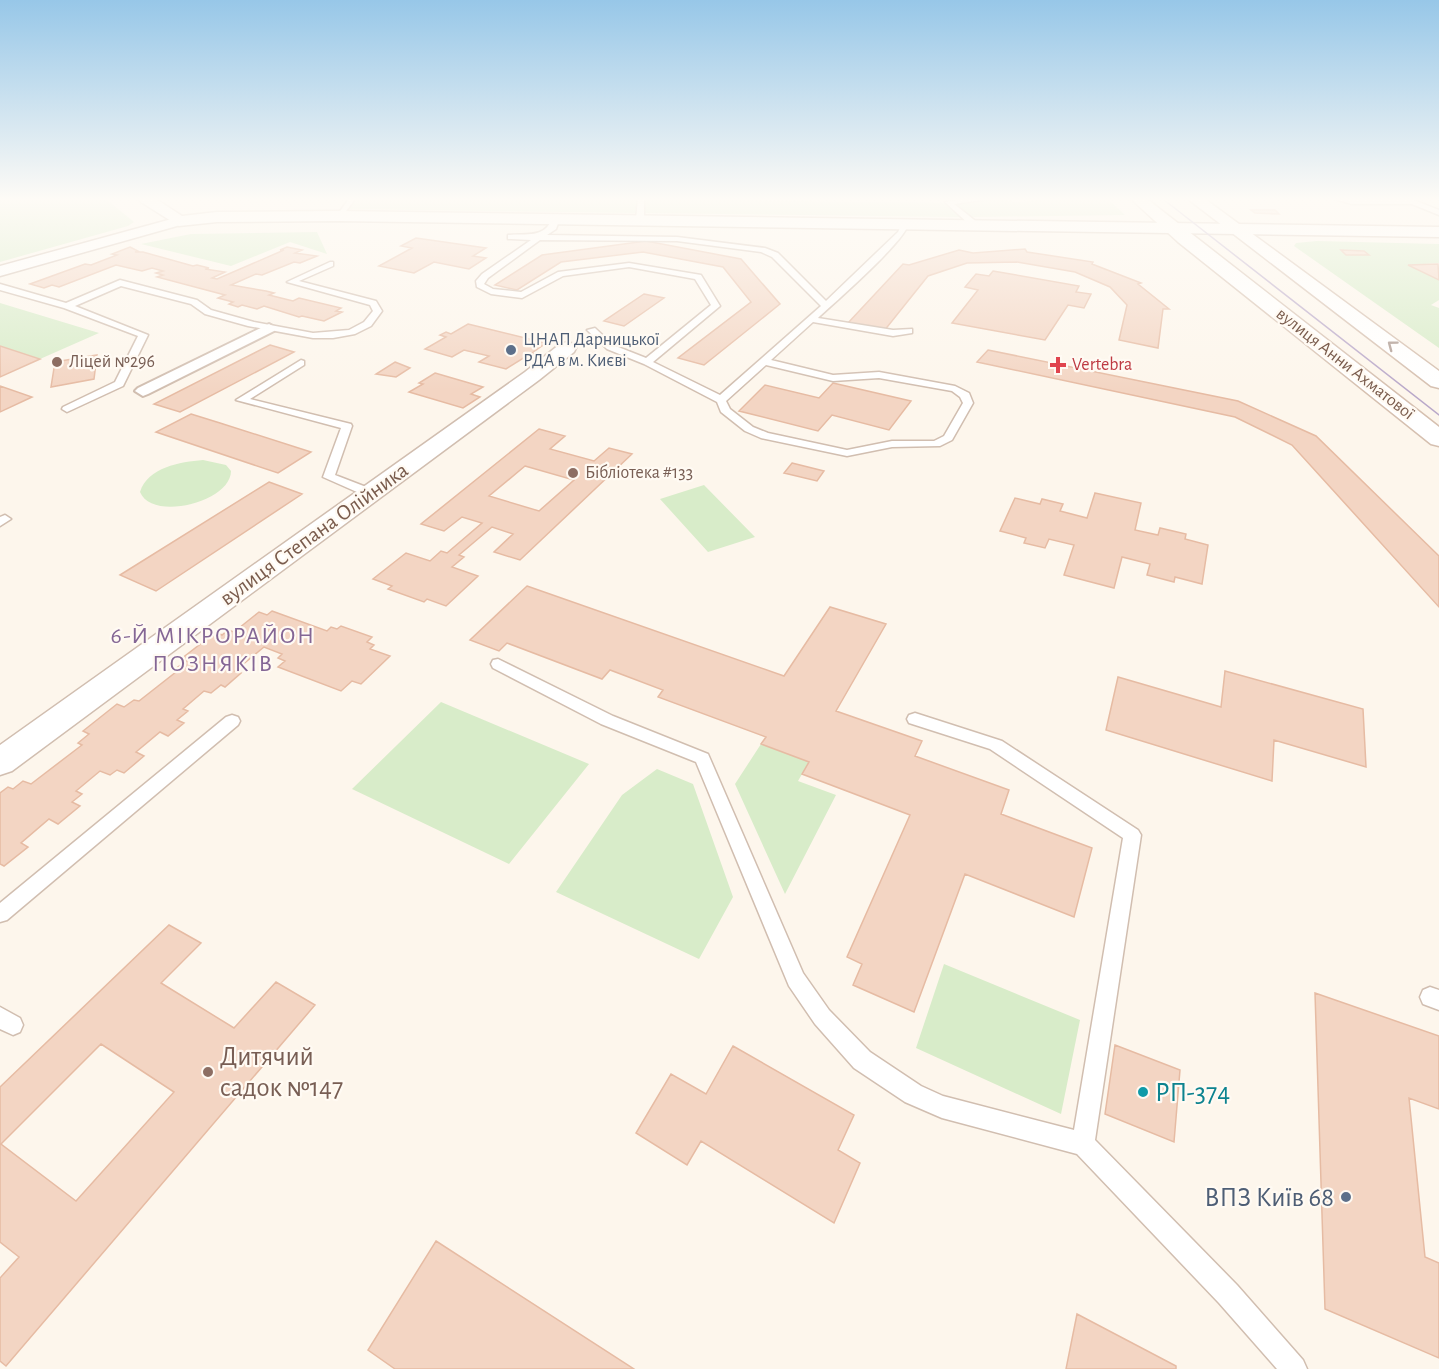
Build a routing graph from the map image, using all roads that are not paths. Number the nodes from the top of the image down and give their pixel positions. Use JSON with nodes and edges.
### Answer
{"nodes":[{"id":1,"x":29,"y":263,"type":"edge"},
{"id":2,"x":504,"y":263,"type":"edge"},
{"id":3,"x":784,"y":263,"type":"edge"},
{"id":4,"x":870,"y":263,"type":"edge"},
{"id":5,"x":1217,"y":263,"type":"edge"},
{"id":6,"x":1283,"y":263,"type":"edge"},
{"id":7,"x":330,"y":264,"type":"dead end"},
{"id":8,"x":0,"y":271,"type":"edge"},
{"id":9,"x":0,"y":287,"type":"edge"},
{"id":10,"x":67,"y":306,"type":"junction"},
{"id":11,"x":826,"y":306,"type":"junction"},
{"id":12,"x":812,"y":319,"type":"junction"},
{"id":13,"x":269,"y":328,"type":"junction"},
{"id":14,"x":592,"y":330,"type":"dead end"},
{"id":15,"x":909,"y":331,"type":"dead end"},
{"id":16,"x":567,"y":348,"type":"dead end"},
{"id":17,"x":763,"y":361,"type":"junction"},
{"id":18,"x":647,"y":362,"type":"junction"},
{"id":19,"x":302,"y":363,"type":"dead end"},
{"id":20,"x":1439,"y":381,"type":"edge"},
{"id":21,"x":143,"y":391,"type":"dead end"},
{"id":22,"x":721,"y":400,"type":"junction"},
{"id":23,"x":67,"y":409,"type":"dead end"},
{"id":24,"x":1439,"y":439,"type":"edge"},
{"id":25,"x":370,"y":494,"type":"junction"},
{"id":26,"x":498,"y":664,"type":"dead end"},
{"id":27,"x":915,"y":719,"type":"dead end"},
{"id":28,"x":232,"y":721,"type":"dead end"},
{"id":29,"x":0,"y":762,"type":"edge"},
{"id":30,"x":0,"y":914,"type":"edge"},
{"id":31,"x":1083,"y":1144,"type":"junction"},
{"id":32,"x":1294,"y":1369,"type":"edge"}],
"edges":[{"from":1,"to":8,"type":"street"},
{"from":2,"to":18,"type":"lane"},
{"from":3,"to":11,"type":"lane"},
{"from":4,"to":11,"type":"lane"},
{"from":5,"to":24,"type":"street","name":"вулиця Анни Ахматової"},
{"from":20,"to":6,"type":"street","name":"вулиця Анни Ахматової","one_way":true},
{"from":7,"to":13,"type":"lane"},
{"from":9,"to":10,"type":"lane"},
{"from":10,"to":13,"type":"lane"},
{"from":10,"to":23,"type":"lane"},
{"from":11,"to":12,"type":"lane"},
{"from":12,"to":15,"type":"lane"},
{"from":12,"to":17,"type":"lane"},
{"from":13,"to":21,"type":"street"},
{"from":14,"to":18,"type":"lane"},
{"from":16,"to":25,"type":"street","name":"вулиця Степана Олійника"},
{"from":17,"to":22,"type":"lane"},
{"from":17,"to":22,"type":"lane"},
{"from":18,"to":22,"type":"lane"},
{"from":19,"to":25,"type":"lane"},
{"from":25,"to":29,"type":"street","name":"вулиця Степана Олійника"},
{"from":26,"to":31,"type":"lane"},
{"from":27,"to":31,"type":"lane"},
{"from":28,"to":30,"type":"lane"},
{"from":31,"to":32,"type":"lane"}]}
